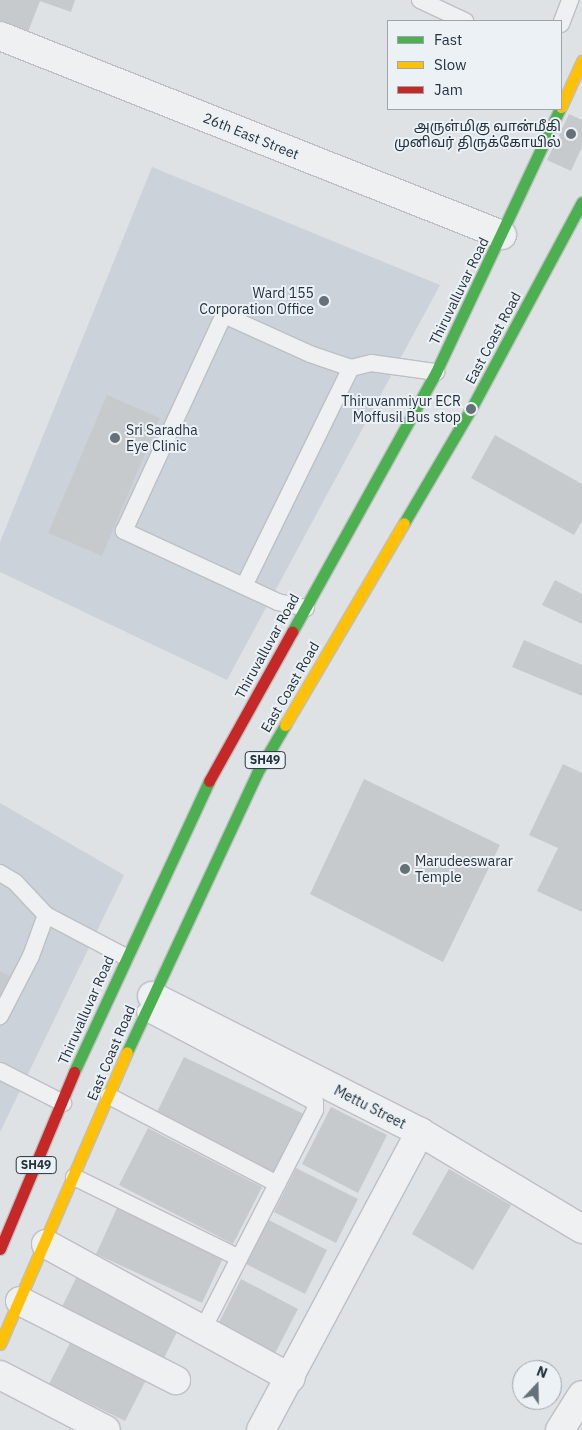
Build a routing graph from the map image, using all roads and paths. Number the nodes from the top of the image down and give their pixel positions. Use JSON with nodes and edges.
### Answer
{"nodes":[{"id":1,"x":420,"y":0,"type":"edge"},
{"id":2,"x":570,"y":0,"type":"edge"},
{"id":3,"x":463,"y":20,"type":"edge"},
{"id":4,"x":562,"y":21,"type":"edge"},
{"id":5,"x":0,"y":36,"type":"edge"},
{"id":6,"x":582,"y":61,"type":"edge"},
{"id":7,"x":562,"y":104,"type":"edge"},
{"id":8,"x":559,"y":110,"type":"edge"},
{"id":9,"x":582,"y":202,"type":"edge"},
{"id":10,"x":502,"y":236,"type":"junction"},
{"id":11,"x":351,"y":368,"type":"junction"},
{"id":12,"x":436,"y":372,"type":"junction"},
{"id":13,"x":244,"y":586,"type":"junction"},
{"id":14,"x":306,"y":608,"type":"junction"},
{"id":15,"x":0,"y":873,"type":"edge"},
{"id":16,"x":46,"y":915,"type":"junction"},
{"id":17,"x":126,"y":957,"type":"junction"},
{"id":18,"x":149,"y":1004,"type":"junction"},
{"id":19,"x":0,"y":1016,"type":"edge"},
{"id":20,"x":83,"y":1050,"type":"junction"},
{"id":21,"x":121,"y":1070,"type":"junction"},
{"id":22,"x":0,"y":1071,"type":"edge"},
{"id":23,"x":109,"y":1096,"type":"junction"},
{"id":24,"x":62,"y":1103,"type":"junction"},
{"id":25,"x":420,"y":1132,"type":"junction"},
{"id":26,"x":74,"y":1177,"type":"junction"},
{"id":27,"x":277,"y":1184,"type":"junction"},
{"id":28,"x":6,"y":1200,"type":"dead end"},
{"id":29,"x":19,"y":1207,"type":"junction"},
{"id":30,"x":582,"y":1229,"type":"edge"},
{"id":31,"x":46,"y":1244,"type":"junction"},
{"id":32,"x":0,"y":1249,"type":"edge"},
{"id":33,"x":239,"y":1258,"type":"junction"},
{"id":34,"x":20,"y":1301,"type":"junction"},
{"id":35,"x":203,"y":1329,"type":"junction"},
{"id":36,"x":0,"y":1344,"type":"edge"},
{"id":37,"x":0,"y":1375,"type":"edge"},
{"id":38,"x":291,"y":1378,"type":"junction"},
{"id":39,"x":176,"y":1380,"type":"dead end"},
{"id":40,"x":582,"y":1395,"type":"edge"},
{"id":41,"x":106,"y":1430,"type":"edge"},
{"id":42,"x":261,"y":1430,"type":"edge"},
{"id":43,"x":560,"y":1430,"type":"edge"}],
"edges":[{"from":1,"to":3,"type":"lane"},
{"from":2,"to":4,"type":"lane"},
{"from":5,"to":10,"type":"street","name":"26th East Street"},
{"from":6,"to":7,"type":"main road","name":"Thiruvalluvar Road","number":"SH49"},
{"from":8,"to":10,"type":"main road","name":"Thiruvalluvar Road","number":"SH49"},
{"from":9,"to":18,"type":"main road","name":"East Coast Road","number":"SH49"},
{"from":10,"to":12,"type":"main road","name":"Thiruvalluvar Road","number":"SH49"},
{"from":11,"to":12,"type":"lane"},
{"from":11,"to":13,"type":"lane"},
{"from":11,"to":13,"type":"lane"},
{"from":12,"to":14,"type":"main road","name":"Thiruvalluvar Road","number":"SH49"},
{"from":13,"to":14,"type":"lane"},
{"from":14,"to":17,"type":"main road","name":"Thiruvalluvar Road","number":"SH49"},
{"from":15,"to":16,"type":"lane"},
{"from":16,"to":17,"type":"lane"},
{"from":16,"to":19,"type":"lane"},
{"from":17,"to":20,"type":"main road","name":"Thiruvalluvar Road","number":"SH49"},
{"from":18,"to":21,"type":"main road","name":"East Coast Road","number":"SH49"},
{"from":18,"to":25,"type":"street","name":"Mettu Street"},
{"from":18,"to":27,"type":"lane"},
{"from":20,"to":21,"type":"main road"},
{"from":20,"to":24,"type":"main road","name":"Thiruvalluvar Road","number":"SH49"},
{"from":21,"to":23,"type":"main road","name":"East Coast Road","number":"SH49"},
{"from":22,"to":24,"type":"lane"},
{"from":23,"to":26,"type":"main road","name":"East Coast Road","number":"SH49"},
{"from":23,"to":27,"type":"lane"},
{"from":24,"to":29,"type":"main road","name":"Thiruvalluvar Road","number":"SH49"},
{"from":25,"to":30,"type":"street","name":"Mettu Street"},
{"from":25,"to":38,"type":"street"},
{"from":26,"to":31,"type":"main road","name":"East Coast Road","number":"SH49"},
{"from":26,"to":33,"type":"lane"},
{"from":27,"to":33,"type":"lane"},
{"from":28,"to":29,"type":"main road"},
{"from":29,"to":32,"type":"main road","number":"SH49"},
{"from":31,"to":34,"type":"main road","name":"East Coast Road","number":"SH49"},
{"from":31,"to":35,"type":"street"},
{"from":33,"to":35,"type":"lane"},
{"from":34,"to":36,"type":"main road","name":"East Coast Road","number":"SH49"},
{"from":34,"to":39,"type":"street"},
{"from":35,"to":38,"type":"street"},
{"from":37,"to":41,"type":"street"},
{"from":38,"to":42,"type":"street"},
{"from":40,"to":43,"type":"street"}]}
